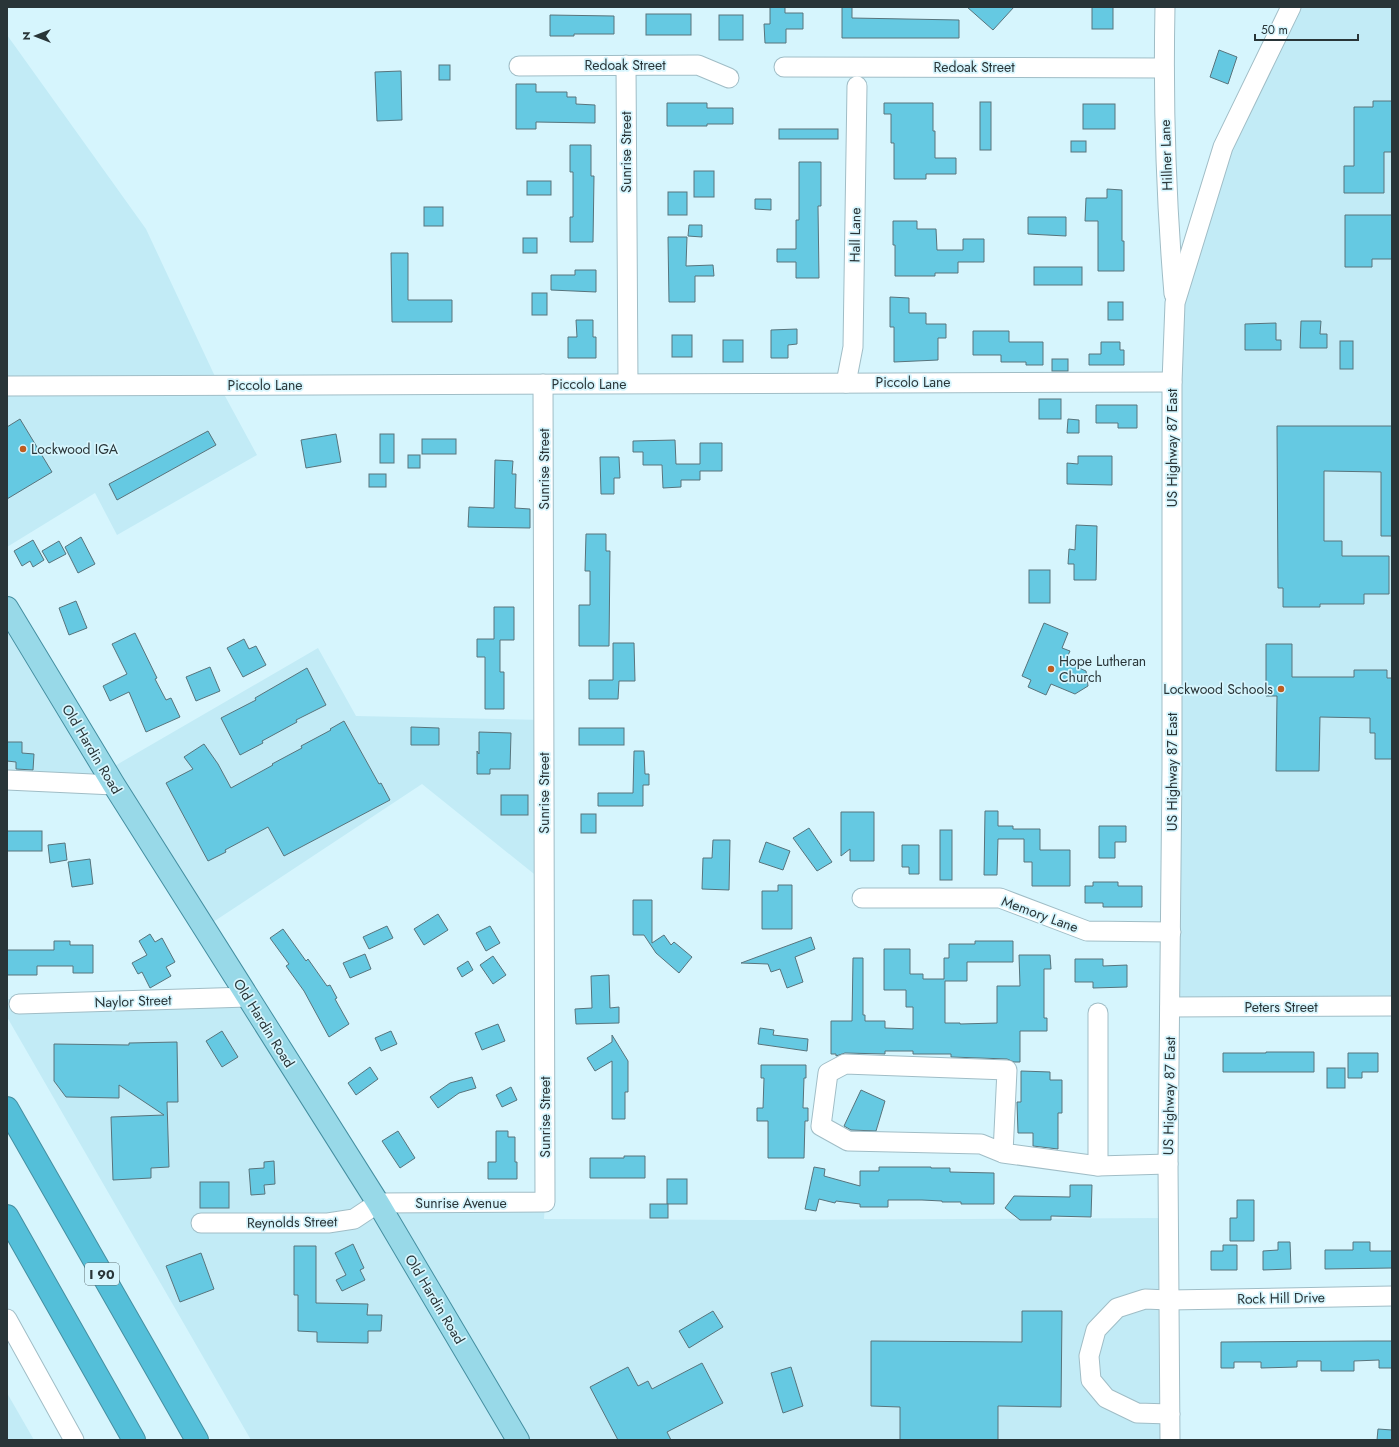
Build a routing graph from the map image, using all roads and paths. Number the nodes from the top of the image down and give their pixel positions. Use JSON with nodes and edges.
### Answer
{"nodes":[{"id":1,"x":1165,"y":7,"type":"edge"},
{"id":2,"x":1291,"y":7,"type":"edge"},
{"id":3,"x":626,"y":65,"type":"junction"},
{"id":4,"x":519,"y":66,"type":"dead end"},
{"id":5,"x":784,"y":67,"type":"dead end"},
{"id":6,"x":1164,"y":68,"type":"junction"},
{"id":7,"x":728,"y":78,"type":"dead end"},
{"id":8,"x":857,"y":86,"type":"dead end"},
{"id":9,"x":1175,"y":303,"type":"junction"},
{"id":10,"x":1172,"y":382,"type":"junction"},
{"id":11,"x":628,"y":383,"type":"junction"},
{"id":12,"x":846,"y":383,"type":"junction"},
{"id":13,"x":543,"y":384,"type":"junction"},
{"id":14,"x":7,"y":386,"type":"edge"},
{"id":15,"x":7,"y":608,"type":"edge"},
{"id":16,"x":7,"y":780,"type":"edge"},
{"id":17,"x":114,"y":785,"type":"junction"},
{"id":18,"x":862,"y":898,"type":"dead end"},
{"id":19,"x":1171,"y":932,"type":"junction"},
{"id":20,"x":248,"y":997,"type":"junction"},
{"id":21,"x":19,"y":1004,"type":"dead end"},
{"id":22,"x":1392,"y":1006,"type":"edge"},
{"id":23,"x":1170,"y":1008,"type":"junction"},
{"id":24,"x":1098,"y":1013,"type":"dead end"},
{"id":25,"x":7,"y":1108,"type":"edge"},
{"id":26,"x":1003,"y":1153,"type":"junction"},
{"id":27,"x":1168,"y":1164,"type":"junction"},
{"id":28,"x":1098,"y":1166,"type":"junction"},
{"id":29,"x":545,"y":1202,"type":"joint"},
{"id":30,"x":378,"y":1203,"type":"junction"},
{"id":31,"x":7,"y":1216,"type":"edge"},
{"id":32,"x":201,"y":1223,"type":"dead end"},
{"id":33,"x":1392,"y":1296,"type":"edge"},
{"id":34,"x":1169,"y":1300,"type":"junction"},
{"id":35,"x":7,"y":1319,"type":"edge"},
{"id":36,"x":1170,"y":1414,"type":"junction"},
{"id":37,"x":74,"y":1440,"type":"edge"},
{"id":38,"x":134,"y":1440,"type":"edge"},
{"id":39,"x":197,"y":1440,"type":"edge"},
{"id":40,"x":518,"y":1440,"type":"edge"},
{"id":41,"x":1170,"y":1440,"type":"edge"}],
"edges":[{"from":1,"to":6,"type":"street","name":"Hillner Lane"},
{"from":2,"to":9,"type":"street","name":"US Highway 87 East"},
{"from":3,"to":4,"type":"street","name":"Redoak Street"},
{"from":3,"to":7,"type":"street","name":"Redoak Street"},
{"from":3,"to":11,"type":"street","name":"Sunrise Street"},
{"from":5,"to":6,"type":"street","name":"Redoak Street"},
{"from":6,"to":9,"type":"street","name":"Hillner Lane"},
{"from":8,"to":12,"type":"street","name":"Hall Lane"},
{"from":9,"to":10,"type":"street","name":"US Highway 87 East"},
{"from":10,"to":12,"type":"street","name":"Piccolo Lane"},
{"from":10,"to":19,"type":"street","name":"US Highway 87 East"},
{"from":11,"to":12,"type":"street","name":"Piccolo Lane"},
{"from":11,"to":13,"type":"street","name":"Piccolo Lane"},
{"from":13,"to":14,"type":"street","name":"Piccolo Lane"},
{"from":13,"to":29,"type":"street","name":"Sunrise Street"},
{"from":15,"to":17,"type":"main road","name":"Old Hardin Road"},
{"from":16,"to":17,"type":"street"},
{"from":17,"to":20,"type":"main road","name":"Old Hardin Road"},
{"from":18,"to":19,"type":"street","name":"Memory Lane"},
{"from":19,"to":23,"type":"street","name":"US Highway 87 East"},
{"from":20,"to":21,"type":"street","name":"Naylor Street"},
{"from":20,"to":30,"type":"main road","name":"Old Hardin Road"},
{"from":22,"to":23,"type":"street","name":"Peters Street"},
{"from":23,"to":27,"type":"street","name":"US Highway 87 East"},
{"from":24,"to":28,"type":"street"},
{"from":25,"to":39,"type":"highway","number":"I 90"},
{"from":26,"to":26,"type":"street"},
{"from":26,"to":28,"type":"street"},
{"from":27,"to":28,"type":"street"},
{"from":27,"to":34,"type":"street","name":"US Highway 87 East"},
{"from":29,"to":30,"type":"street","name":"Sunrise Avenue"},
{"from":30,"to":32,"type":"street","name":"Reynolds Street"},
{"from":30,"to":40,"type":"main road","name":"Old Hardin Road"},
{"from":31,"to":38,"type":"highway"},
{"from":33,"to":34,"type":"street","name":"Rock Hill Drive"},
{"from":34,"to":36,"type":"street","name":"US Highway 87 East"},
{"from":34,"to":36,"type":"street","name":"Rock Hill Drive"},
{"from":35,"to":37,"type":"street"},
{"from":36,"to":41,"type":"street","name":"US Highway 87 East"}]}
